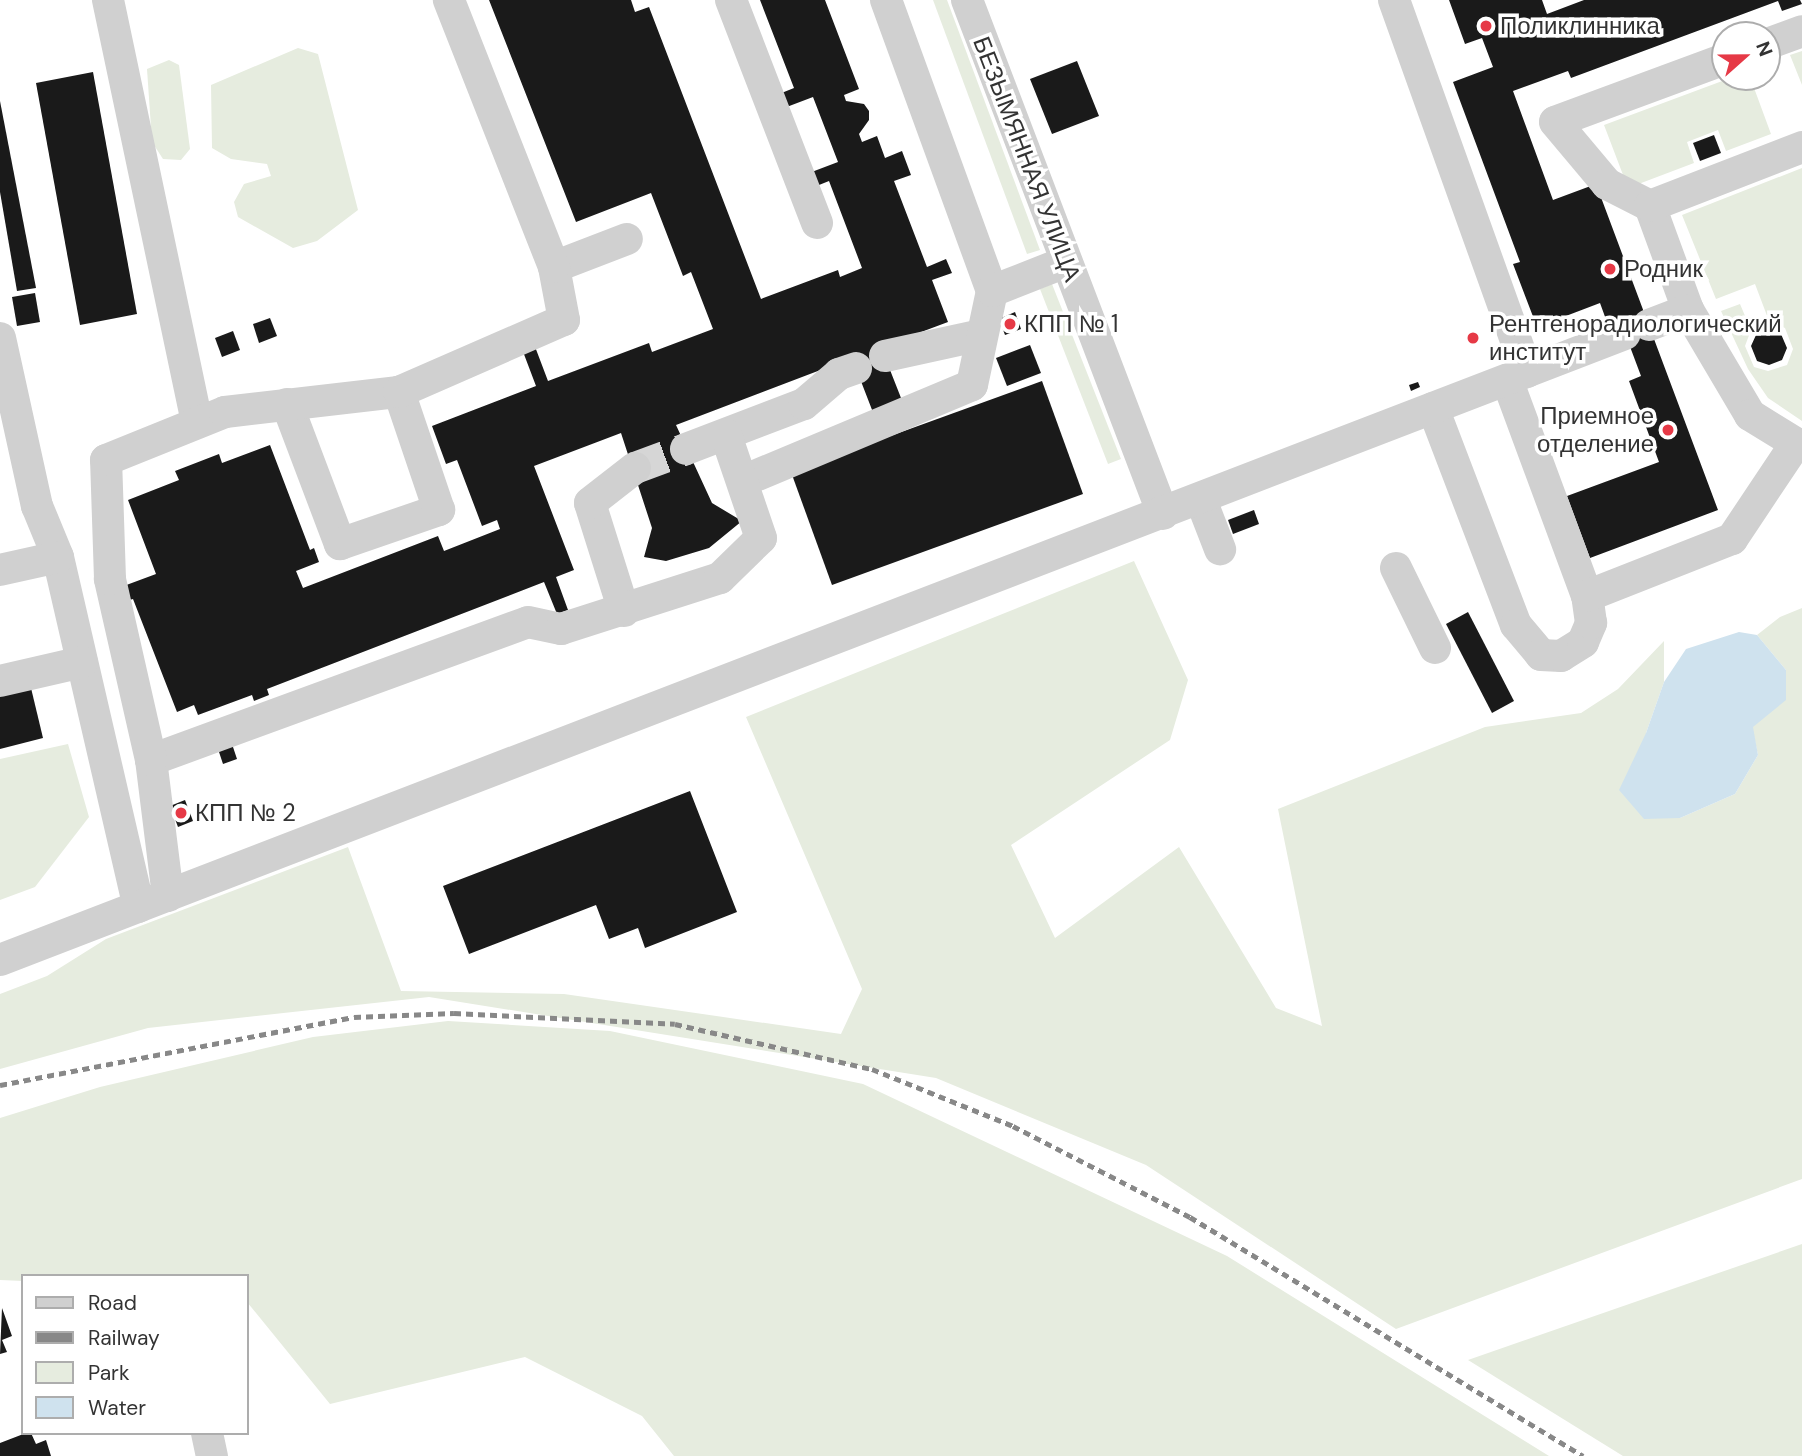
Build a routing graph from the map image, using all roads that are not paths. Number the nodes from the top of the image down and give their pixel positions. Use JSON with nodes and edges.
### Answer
{"nodes":[{"id":1,"x":108,"y":0,"type":"edge"},
{"id":2,"x":449,"y":0,"type":"edge"},
{"id":3,"x":731,"y":0,"type":"edge"},
{"id":4,"x":886,"y":0,"type":"edge"},
{"id":5,"x":967,"y":0,"type":"edge"},
{"id":6,"x":1394,"y":0,"type":"edge"},
{"id":7,"x":1802,"y":31,"type":"edge"},
{"id":8,"x":1781,"y":39,"type":"edge"},
{"id":9,"x":1711,"y":64,"type":"edge"},
{"id":10,"x":1802,"y":146,"type":"edge"},
{"id":11,"x":1650,"y":206,"type":"junction"},
{"id":12,"x":817,"y":223,"type":"dead end"},
{"id":13,"x":627,"y":239,"type":"dead end"},
{"id":14,"x":1066,"y":262,"type":"junction"},
{"id":15,"x":554,"y":267,"type":"junction"},
{"id":16,"x":992,"y":290,"type":"junction"},
{"id":17,"x":1688,"y":310,"type":"junction"},
{"id":18,"x":981,"y":335,"type":"junction"},
{"id":19,"x":0,"y":338,"type":"edge"},
{"id":20,"x":885,"y":356,"type":"dead end"},
{"id":21,"x":856,"y":368,"type":"dead end"},
{"id":22,"x":1517,"y":376,"type":"junction"},
{"id":23,"x":399,"y":392,"type":"junction"},
{"id":24,"x":286,"y":404,"type":"junction"},
{"id":25,"x":1433,"y":408,"type":"junction"},
{"id":26,"x":197,"y":423,"type":"junction"},
{"id":27,"x":726,"y":435,"type":"junction"},
{"id":28,"x":1799,"y":445,"type":"edge"},
{"id":29,"x":686,"y":449,"type":"tunnel mouth"},
{"id":30,"x":635,"y":468,"type":"tunnel mouth"},
{"id":31,"x":743,"y":481,"type":"junction"},
{"id":32,"x":1201,"y":500,"type":"junction"},
{"id":33,"x":1163,"y":514,"type":"junction"},
{"id":34,"x":1220,"y":549,"type":"dead end"},
{"id":35,"x":58,"y":557,"type":"junction"},
{"id":36,"x":1396,"y":568,"type":"dead end"},
{"id":37,"x":0,"y":570,"type":"edge"},
{"id":38,"x":1587,"y":596,"type":"junction"},
{"id":39,"x":624,"y":611,"type":"junction"},
{"id":40,"x":1435,"y":648,"type":"dead end"},
{"id":41,"x":82,"y":662,"type":"junction"},
{"id":42,"x":0,"y":681,"type":"edge"},
{"id":43,"x":151,"y":760,"type":"junction"},
{"id":44,"x":168,"y":896,"type":"junction"},
{"id":45,"x":139,"y":907,"type":"junction"},
{"id":46,"x":0,"y":960,"type":"edge"},
{"id":47,"x":207,"y":1435,"type":"edge"},
{"id":48,"x":212,"y":1456,"type":"edge"}],
"edges":[{"from":1,"to":26,"type":"street"},
{"from":2,"to":15,"type":"street"},
{"from":3,"to":12,"type":"street"},
{"from":4,"to":16,"type":"street"},
{"from":5,"to":14,"type":"street","name":"БЕЗЫМЯННАЯ УЛИЦА"},
{"from":6,"to":22,"type":"street"},
{"from":7,"to":8,"type":"street"},
{"from":9,"to":11,"type":"street"},
{"from":10,"to":11,"type":"street"},
{"from":11,"to":17,"type":"street"},
{"from":13,"to":15,"type":"street"},
{"from":14,"to":16,"type":"street"},
{"from":14,"to":33,"type":"street","name":"БЕЗЫМЯННАЯ УЛИЦА"},
{"from":15,"to":23,"type":"street"},
{"from":16,"to":18,"type":"street"},
{"from":17,"to":22,"type":"street"},
{"from":17,"to":28,"type":"street"},
{"from":18,"to":20,"type":"street"},
{"from":18,"to":31,"type":"street"},
{"from":19,"to":35,"type":"street"},
{"from":21,"to":27,"type":"street"},
{"from":22,"to":25,"type":"street"},
{"from":22,"to":38,"type":"street"},
{"from":23,"to":24,"type":"street"},
{"from":23,"to":24,"type":"street"},
{"from":24,"to":26,"type":"street"},
{"from":25,"to":32,"type":"street"},
{"from":25,"to":38,"type":"street"},
{"from":26,"to":43,"type":"street"},
{"from":27,"to":29,"type":"street"},
{"from":27,"to":31,"type":"street"},
{"from":28,"to":38,"type":"street"},
{"from":30,"to":39,"type":"street"},
{"from":31,"to":39,"type":"street"},
{"from":32,"to":33,"type":"street"},
{"from":32,"to":34,"type":"street"},
{"from":33,"to":44,"type":"street"},
{"from":35,"to":37,"type":"street"},
{"from":35,"to":41,"type":"street"},
{"from":36,"to":40,"type":"street"},
{"from":39,"to":43,"type":"street"},
{"from":41,"to":42,"type":"street"},
{"from":41,"to":45,"type":"street"},
{"from":43,"to":44,"type":"street"},
{"from":44,"to":45,"type":"street"},
{"from":45,"to":46,"type":"street"},
{"from":47,"to":48,"type":"street"}]}
